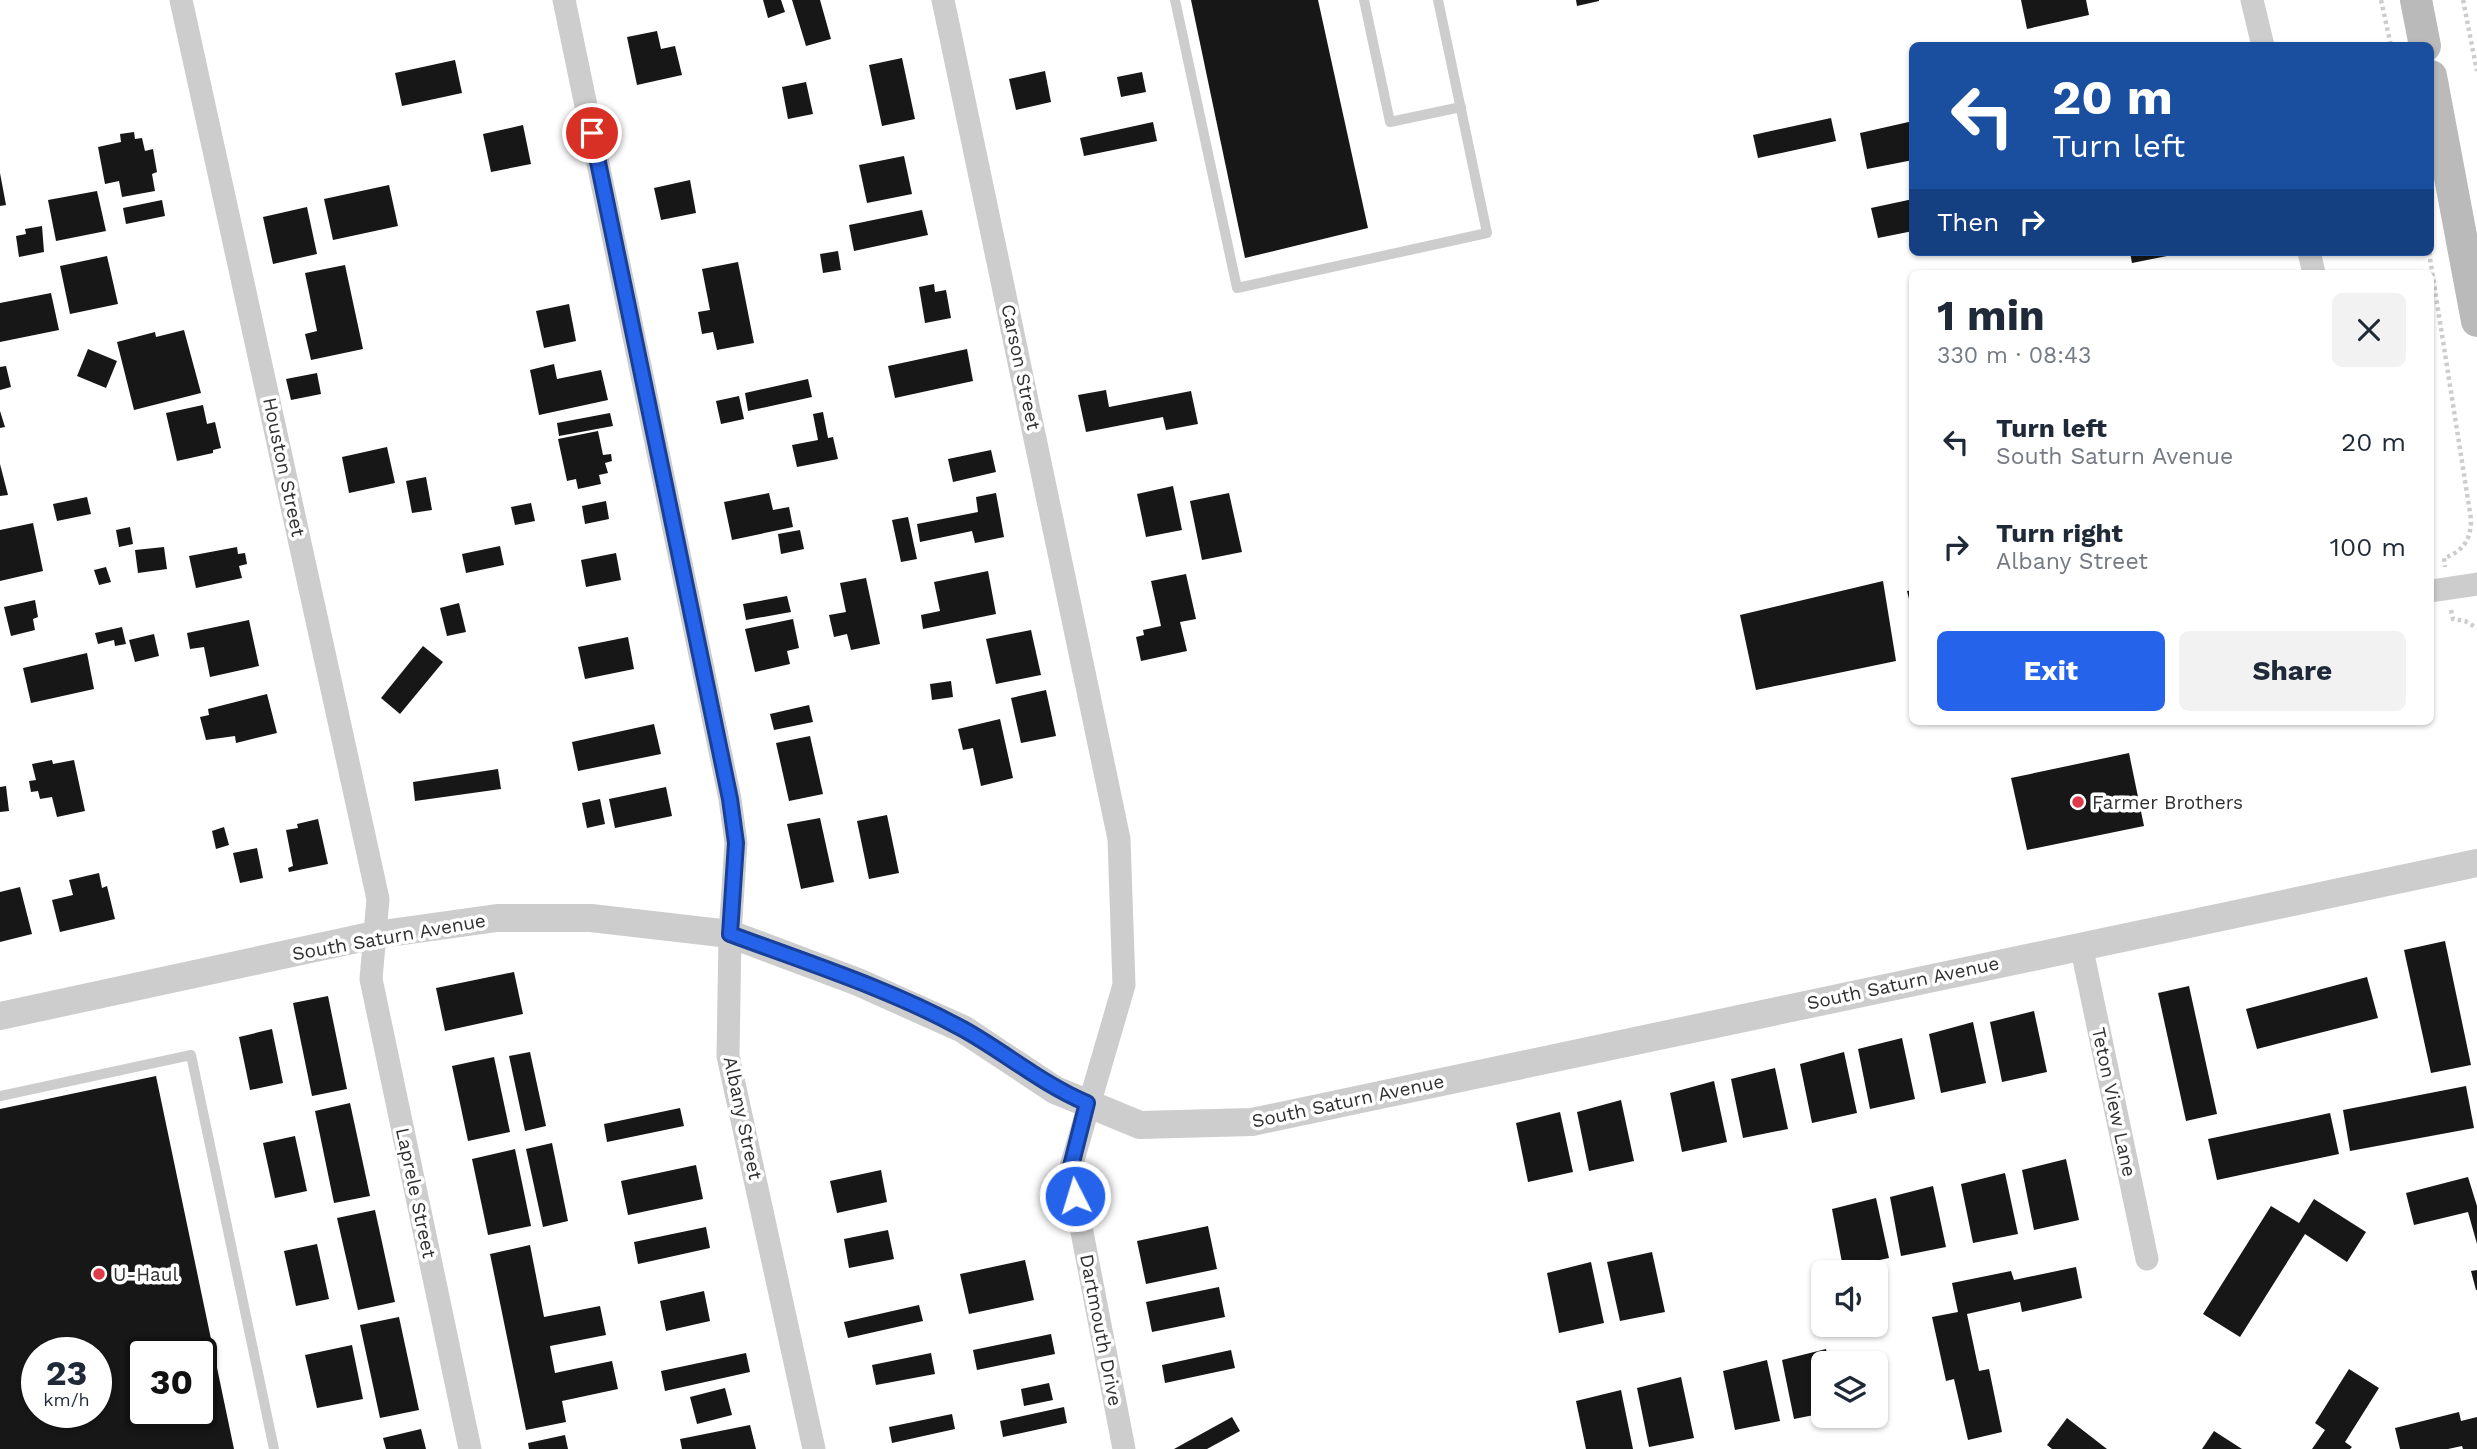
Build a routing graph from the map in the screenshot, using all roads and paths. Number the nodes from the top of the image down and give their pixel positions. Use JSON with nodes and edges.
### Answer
{"nodes":[{"id":1,"x":181,"y":0,"type":"edge"},
{"id":2,"x":564,"y":0,"type":"edge"},
{"id":3,"x":943,"y":0,"type":"edge"},
{"id":4,"x":1175,"y":0,"type":"edge"},
{"id":5,"x":1364,"y":0,"type":"edge"},
{"id":6,"x":1438,"y":0,"type":"edge"},
{"id":7,"x":2252,"y":0,"type":"edge"},
{"id":8,"x":2381,"y":0,"type":"edge"},
{"id":9,"x":2416,"y":0,"type":"edge"},
{"id":10,"x":2463,"y":0,"type":"edge"},
{"id":11,"x":2262,"y":42,"type":"edge"},
{"id":12,"x":2390,"y":42,"type":"edge"},
{"id":13,"x":2424,"y":42,"type":"edge"},
{"id":14,"x":2477,"y":71,"type":"edge"},
{"id":15,"x":2434,"y":92,"type":"edge"},
{"id":16,"x":1461,"y":107,"type":"junction"},
{"id":17,"x":2434,"y":284,"type":"edge"},
{"id":18,"x":2477,"y":321,"type":"edge"},
{"id":19,"x":2471,"y":519,"type":"dead end"},
{"id":20,"x":2477,"y":584,"type":"edge"},
{"id":21,"x":2434,"y":591,"type":"edge"},
{"id":22,"x":2453,"y":619,"type":"dead end"},
{"id":23,"x":2477,"y":628,"type":"edge"},
{"id":24,"x":2477,"y":863,"type":"edge"},
{"id":25,"x":730,"y":934,"type":"junction"},
{"id":26,"x":375,"y":935,"type":"junction"},
{"id":27,"x":2081,"y":945,"type":"junction"},
{"id":28,"x":0,"y":1016,"type":"edge"},
{"id":29,"x":0,"y":1096,"type":"edge"},
{"id":30,"x":1087,"y":1103,"type":"junction"},
{"id":31,"x":1070,"y":1170,"type":"joint"},
{"id":32,"x":2147,"y":1259,"type":"dead end"},
{"id":33,"x":274,"y":1449,"type":"edge"},
{"id":34,"x":470,"y":1449,"type":"edge"},
{"id":35,"x":814,"y":1449,"type":"edge"},
{"id":36,"x":1124,"y":1449,"type":"edge"}],
"edges":[{"from":1,"to":26,"type":"street","name":"Houston Street"},
{"from":2,"to":25,"type":"street","name":"Albany Street"},
{"from":3,"to":30,"type":"street","name":"Carson Street"},
{"from":4,"to":16,"type":"lane"},
{"from":5,"to":16,"type":"lane"},
{"from":6,"to":16,"type":"lane"},
{"from":7,"to":11,"type":"street"},
{"from":8,"to":12,"type":"path"},
{"from":9,"to":13,"type":"main road"},
{"from":10,"to":14,"type":"path"},
{"from":15,"to":18,"type":"main road"},
{"from":17,"to":19,"type":"path"},
{"from":20,"to":21,"type":"street"},
{"from":22,"to":23,"type":"path"},
{"from":24,"to":27,"type":"street","name":"South Saturn Avenue"},
{"from":25,"to":26,"type":"street","name":"South Saturn Avenue"},
{"from":25,"to":30,"type":"street","name":"South Saturn Avenue"},
{"from":25,"to":35,"type":"street","name":"Albany Street"},
{"from":26,"to":28,"type":"street","name":"South Saturn Avenue"},
{"from":26,"to":34,"type":"street","name":"Laprele Street"},
{"from":27,"to":30,"type":"street","name":"South Saturn Avenue"},
{"from":27,"to":32,"type":"street","name":"Teton View Lane"},
{"from":29,"to":33,"type":"lane"},
{"from":30,"to":31,"type":"street","name":"Carson Street"},
{"from":31,"to":36,"type":"street","name":"Dartmouth Drive"}]}
